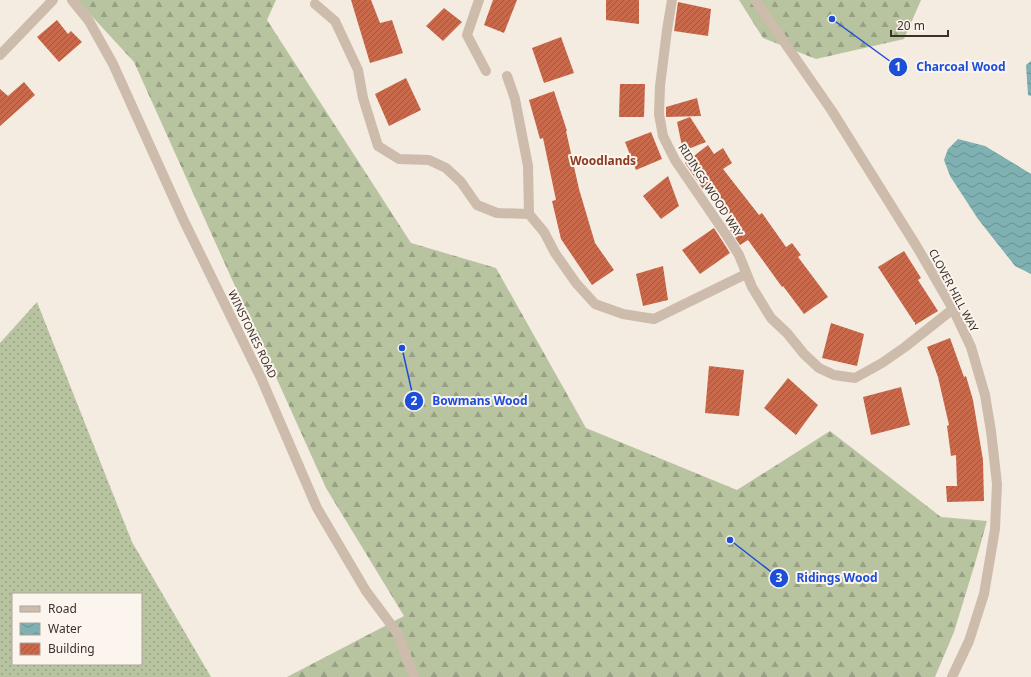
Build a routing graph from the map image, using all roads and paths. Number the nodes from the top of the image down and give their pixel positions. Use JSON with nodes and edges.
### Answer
{"nodes":[{"id":1,"x":53,"y":0,"type":"edge"},
{"id":2,"x":72,"y":0,"type":"edge"},
{"id":3,"x":479,"y":0,"type":"edge"},
{"id":4,"x":672,"y":0,"type":"edge"},
{"id":5,"x":755,"y":0,"type":"edge"},
{"id":6,"x":315,"y":4,"type":"dead end"},
{"id":7,"x":0,"y":55,"type":"edge"},
{"id":8,"x":486,"y":71,"type":"dead end"},
{"id":9,"x":507,"y":76,"type":"dead end"},
{"id":10,"x":529,"y":214,"type":"junction"},
{"id":11,"x":746,"y":274,"type":"junction"},
{"id":12,"x":953,"y":309,"type":"junction"},
{"id":13,"x":414,"y":677,"type":"edge"},
{"id":14,"x":952,"y":677,"type":"edge"}],
"edges":[{"from":1,"to":7,"type":"street"},
{"from":2,"to":13,"type":"street","name":"WINSTONES ROAD"},
{"from":3,"to":8,"type":"street"},
{"from":4,"to":11,"type":"street","name":"RIDINGS WOOD WAY"},
{"from":5,"to":12,"type":"street","name":"CLOVER HILL WAY"},
{"from":6,"to":10,"type":"street"},
{"from":9,"to":10,"type":"street"},
{"from":10,"to":11,"type":"street"},
{"from":11,"to":12,"type":"street","name":"RIDINGS WOOD WAY"},
{"from":12,"to":14,"type":"street","name":"CLOVER HILL WAY"}]}
